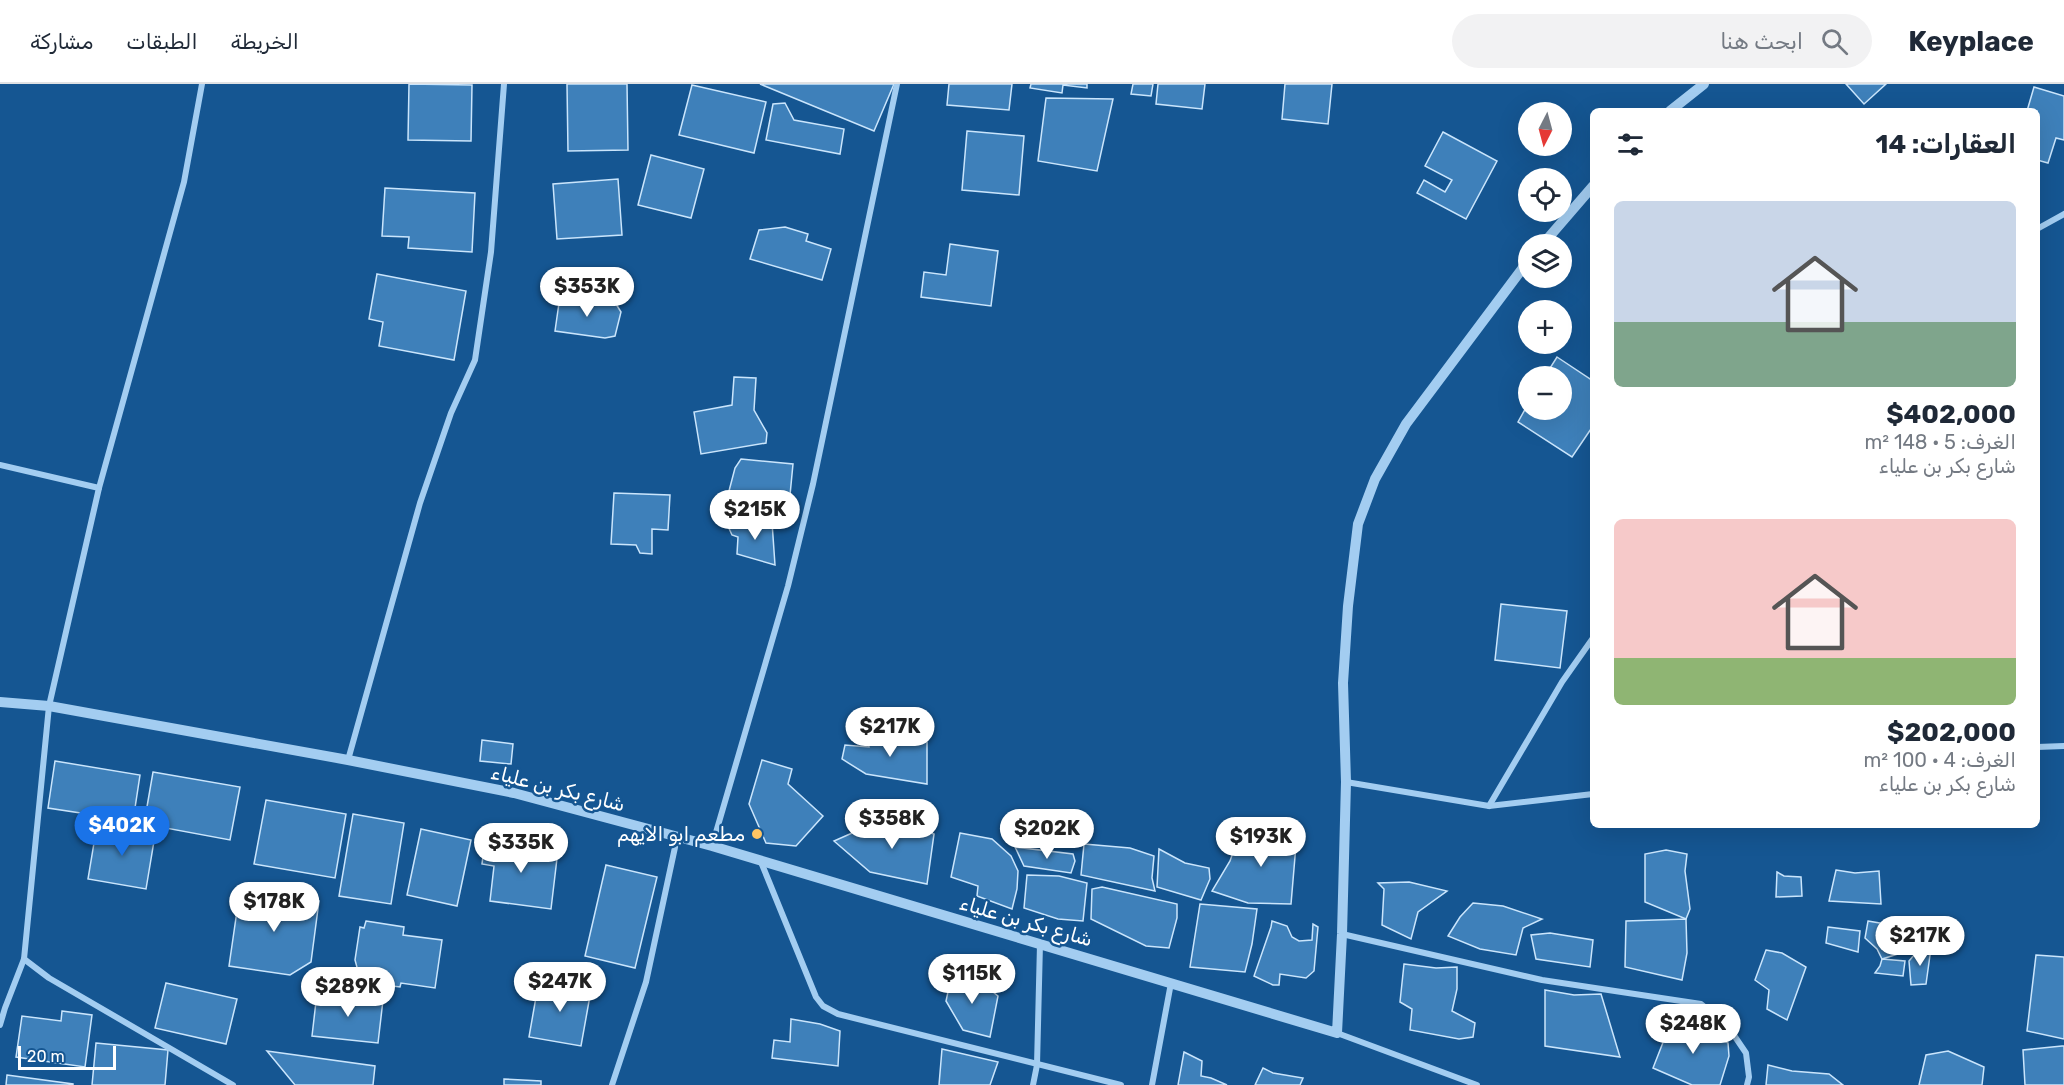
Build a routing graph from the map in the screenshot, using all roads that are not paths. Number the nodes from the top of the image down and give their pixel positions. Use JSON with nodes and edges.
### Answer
{"nodes":[{"id":1,"x":202,"y":84,"type":"edge"},
{"id":2,"x":504,"y":84,"type":"edge"},
{"id":3,"x":897,"y":84,"type":"edge"},
{"id":4,"x":1704,"y":84,"type":"edge"},
{"id":5,"x":1674,"y":108,"type":"edge"},
{"id":6,"x":1590,"y":189,"type":"edge"},
{"id":7,"x":2064,"y":214,"type":"edge"},
{"id":8,"x":2040,"y":227,"type":"edge"},
{"id":9,"x":1552,"y":234,"type":"edge"},
{"id":10,"x":1518,"y":274,"type":"edge"},
{"id":11,"x":0,"y":465,"type":"edge"},
{"id":12,"x":99,"y":488,"type":"junction"},
{"id":13,"x":1590,"y":642,"type":"edge"},
{"id":14,"x":0,"y":702,"type":"edge"},
{"id":15,"x":49,"y":706,"type":"junction"},
{"id":16,"x":2064,"y":746,"type":"edge"},
{"id":17,"x":2040,"y":747,"type":"edge"},
{"id":18,"x":348,"y":760,"type":"junction"},
{"id":19,"x":1346,"y":782,"type":"junction"},
{"id":20,"x":1590,"y":794,"type":"edge"},
{"id":21,"x":1489,"y":806,"type":"junction"},
{"id":22,"x":677,"y":838,"type":"junction"},
{"id":23,"x":712,"y":846,"type":"junction"},
{"id":24,"x":761,"y":862,"type":"junction"},
{"id":25,"x":1342,"y":934,"type":"junction"},
{"id":26,"x":1040,"y":944,"type":"junction"},
{"id":27,"x":24,"y":959,"type":"junction"},
{"id":28,"x":1171,"y":983,"type":"junction"},
{"id":29,"x":0,"y":1025,"type":"edge"},
{"id":30,"x":1337,"y":1033,"type":"junction"},
{"id":31,"x":1037,"y":1065,"type":"junction"},
{"id":32,"x":233,"y":1085,"type":"edge"},
{"id":33,"x":612,"y":1085,"type":"edge"},
{"id":34,"x":1032,"y":1085,"type":"edge"},
{"id":35,"x":1121,"y":1085,"type":"edge"},
{"id":36,"x":1152,"y":1085,"type":"edge"},
{"id":37,"x":1477,"y":1085,"type":"edge"},
{"id":38,"x":1747,"y":1085,"type":"edge"}],
"edges":[{"from":1,"to":12,"type":"street"},
{"from":2,"to":18,"type":"street"},
{"from":3,"to":23,"type":"street"},
{"from":4,"to":5,"type":"street"},
{"from":6,"to":9,"type":"street"},
{"from":7,"to":8,"type":"street"},
{"from":10,"to":19,"type":"street"},
{"from":11,"to":12,"type":"street"},
{"from":12,"to":15,"type":"street"},
{"from":13,"to":21,"type":"street"},
{"from":14,"to":15,"type":"street","name":"شارع بكر بن علياء"},
{"from":15,"to":18,"type":"street","name":"شارع بكر بن علياء"},
{"from":15,"to":27,"type":"street"},
{"from":16,"to":17,"type":"street"},
{"from":18,"to":22,"type":"street","name":"شارع بكر بن علياء"},
{"from":19,"to":21,"type":"street"},
{"from":19,"to":25,"type":"street"},
{"from":20,"to":21,"type":"street"},
{"from":22,"to":23,"type":"street","name":"شارع بكر بن علياء"},
{"from":22,"to":33,"type":"street"},
{"from":23,"to":24,"type":"street","name":"شارع بكر بن علياء"},
{"from":24,"to":26,"type":"street","name":"شارع بكر بن علياء"},
{"from":24,"to":31,"type":"street"},
{"from":25,"to":30,"type":"street"},
{"from":25,"to":38,"type":"street"},
{"from":26,"to":28,"type":"street","name":"شارع بكر بن علياء"},
{"from":26,"to":31,"type":"street"},
{"from":27,"to":29,"type":"street"},
{"from":27,"to":32,"type":"street"},
{"from":28,"to":30,"type":"street","name":"شارع بكر بن علياء"},
{"from":28,"to":36,"type":"street"},
{"from":30,"to":37,"type":"street"},
{"from":31,"to":34,"type":"street"},
{"from":31,"to":35,"type":"street"}]}
